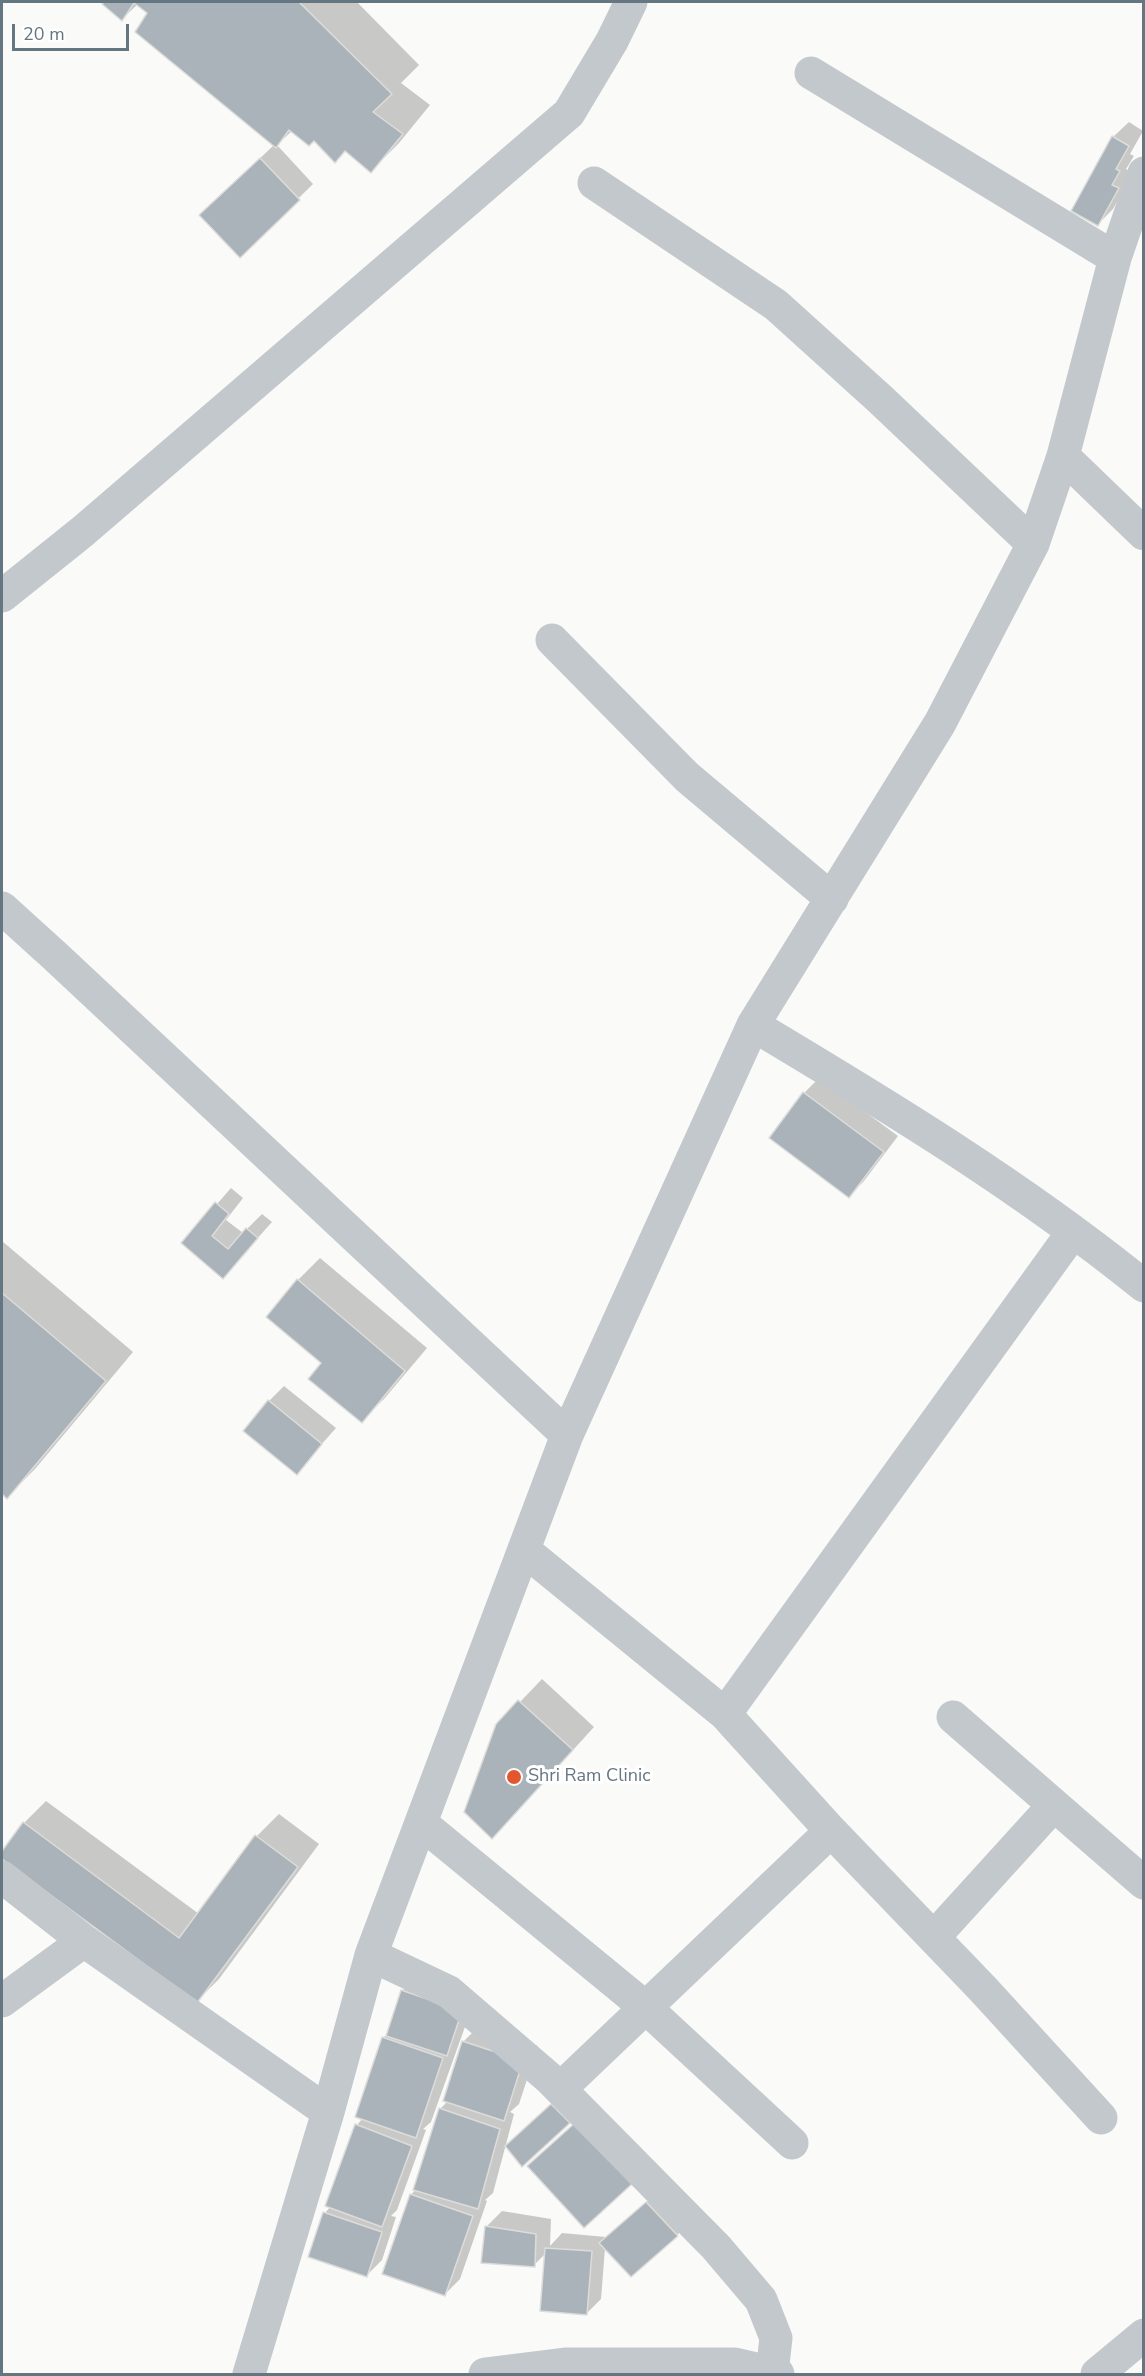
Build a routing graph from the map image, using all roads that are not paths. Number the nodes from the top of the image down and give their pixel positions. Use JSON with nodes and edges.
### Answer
{"nodes":[{"id":1,"x":631,"y":2,"type":"edge"},
{"id":2,"x":811,"y":73,"type":"dead end"},
{"id":3,"x":1143,"y":173,"type":"edge"},
{"id":4,"x":594,"y":183,"type":"dead end"},
{"id":5,"x":1114,"y":258,"type":"junction"},
{"id":6,"x":1063,"y":456,"type":"junction"},
{"id":7,"x":1143,"y":534,"type":"edge"},
{"id":8,"x":1033,"y":544,"type":"junction"},
{"id":9,"x":2,"y":596,"type":"edge"},
{"id":10,"x":552,"y":640,"type":"dead end"},
{"id":11,"x":832,"y":899,"type":"junction"},
{"id":12,"x":2,"y":908,"type":"edge"},
{"id":13,"x":753,"y":1025,"type":"junction"},
{"id":14,"x":1073,"y":1232,"type":"junction"},
{"id":15,"x":1143,"y":1286,"type":"edge"},
{"id":16,"x":567,"y":1435,"type":"junction"},
{"id":17,"x":524,"y":1550,"type":"junction"},
{"id":18,"x":725,"y":1714,"type":"junction"},
{"id":19,"x":952,"y":1717,"type":"dead end"},
{"id":20,"x":1054,"y":1805,"type":"junction"},
{"id":21,"x":421,"y":1823,"type":"junction"},
{"id":22,"x":831,"y":1831,"type":"junction"},
{"id":23,"x":2,"y":1877,"type":"edge"},
{"id":24,"x":1143,"y":1883,"type":"edge"},
{"id":25,"x":934,"y":1937,"type":"junction"},
{"id":26,"x":84,"y":1941,"type":"junction"},
{"id":27,"x":371,"y":1955,"type":"junction"},
{"id":28,"x":2,"y":2001,"type":"edge"},
{"id":29,"x":645,"y":2007,"type":"junction"},
{"id":30,"x":560,"y":2089,"type":"junction"},
{"id":31,"x":328,"y":2112,"type":"junction"},
{"id":32,"x":1101,"y":2118,"type":"dead end"},
{"id":33,"x":792,"y":2143,"type":"dead end"},
{"id":34,"x":1143,"y":2335,"type":"edge"},
{"id":35,"x":249,"y":2374,"type":"edge"},
{"id":36,"x":485,"y":2374,"type":"edge"},
{"id":37,"x":775,"y":2374,"type":"edge"},
{"id":38,"x":1097,"y":2374,"type":"edge"}],
"edges":[{"from":1,"to":9,"type":"street"},
{"from":2,"to":5,"type":"street"},
{"from":3,"to":5,"type":"street"},
{"from":4,"to":8,"type":"street"},
{"from":5,"to":6,"type":"street"},
{"from":6,"to":7,"type":"street"},
{"from":6,"to":8,"type":"street"},
{"from":8,"to":11,"type":"street"},
{"from":10,"to":11,"type":"street"},
{"from":11,"to":13,"type":"street"},
{"from":12,"to":16,"type":"street"},
{"from":13,"to":14,"type":"street"},
{"from":13,"to":16,"type":"street"},
{"from":14,"to":15,"type":"street"},
{"from":14,"to":18,"type":"street"},
{"from":16,"to":17,"type":"street"},
{"from":17,"to":18,"type":"street"},
{"from":17,"to":21,"type":"street"},
{"from":18,"to":22,"type":"street"},
{"from":19,"to":20,"type":"street"},
{"from":20,"to":24,"type":"street"},
{"from":20,"to":25,"type":"street"},
{"from":21,"to":27,"type":"street"},
{"from":21,"to":29,"type":"street"},
{"from":22,"to":25,"type":"street"},
{"from":22,"to":29,"type":"street"},
{"from":23,"to":26,"type":"street"},
{"from":25,"to":32,"type":"street"},
{"from":26,"to":28,"type":"street"},
{"from":26,"to":31,"type":"street"},
{"from":27,"to":30,"type":"street"},
{"from":27,"to":31,"type":"street"},
{"from":29,"to":30,"type":"street"},
{"from":29,"to":33,"type":"street"},
{"from":30,"to":37,"type":"street"},
{"from":31,"to":35,"type":"street"},
{"from":34,"to":38,"type":"street"},
{"from":36,"to":37,"type":"street"}]}
